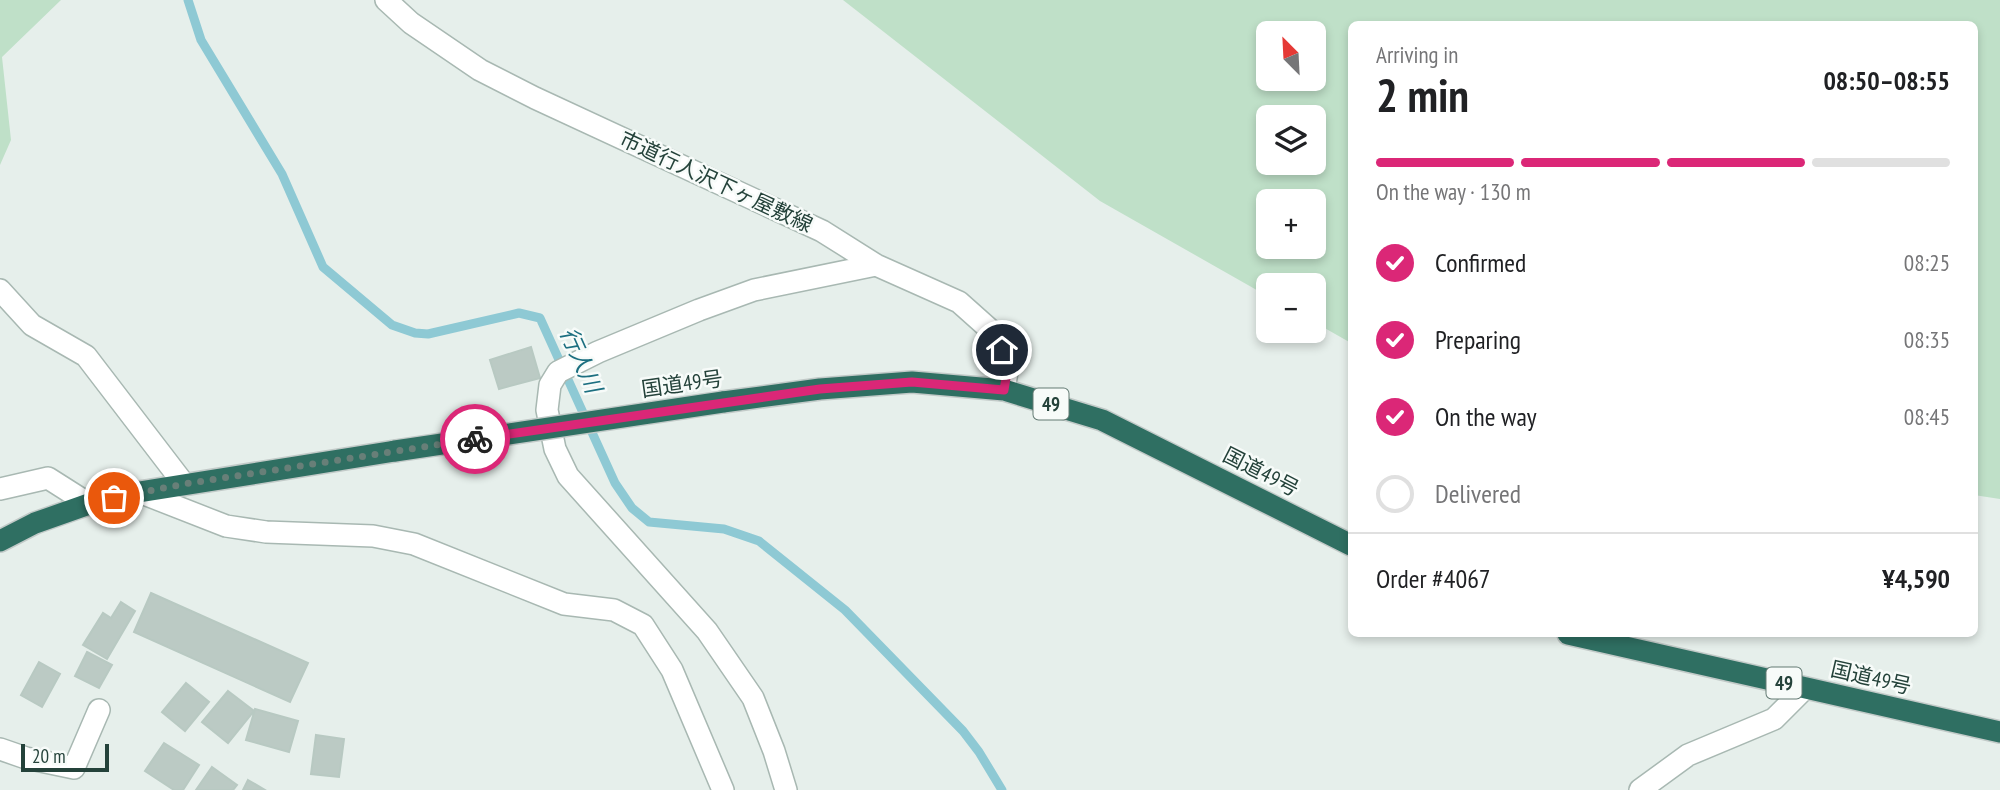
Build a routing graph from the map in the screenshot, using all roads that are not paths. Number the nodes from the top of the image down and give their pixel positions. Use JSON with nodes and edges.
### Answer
{"nodes":[{"id":1,"x":386,"y":0,"type":"edge"},
{"id":2,"x":876,"y":265,"type":"junction"},
{"id":3,"x":0,"y":290,"type":"edge"},
{"id":4,"x":1004,"y":390,"type":"junction"},
{"id":5,"x":184,"y":484,"type":"junction"},
{"id":6,"x":0,"y":489,"type":"edge"},
{"id":7,"x":139,"y":492,"type":"junction"},
{"id":8,"x":89,"y":504,"type":"junction"},
{"id":9,"x":0,"y":541,"type":"edge"},
{"id":10,"x":1348,"y":543,"type":"edge"},
{"id":11,"x":1581,"y":637,"type":"edge"},
{"id":12,"x":1805,"y":688,"type":"junction"},
{"id":13,"x":99,"y":710,"type":"dead end"},
{"id":14,"x":2000,"y":732,"type":"edge"},
{"id":15,"x":0,"y":749,"type":"edge"},
{"id":16,"x":723,"y":790,"type":"edge"},
{"id":17,"x":786,"y":790,"type":"edge"},
{"id":18,"x":1640,"y":790,"type":"edge"}],
"edges":[{"from":1,"to":2,"type":"street","name":"市道行人沢下ヶ屋敷線"},
{"from":2,"to":4,"type":"street","name":"市道行人沢下ヶ屋敷線"},
{"from":2,"to":17,"type":"street"},
{"from":3,"to":5,"type":"street"},
{"from":4,"to":5,"type":"highway","name":"国道49号","number":"49","bridge":true},
{"from":4,"to":10,"type":"highway","name":"国道49号","number":"49"},
{"from":5,"to":7,"type":"highway","name":"国道49号","number":"49"},
{"from":6,"to":8,"type":"street"},
{"from":7,"to":8,"type":"highway","name":"国道49号","number":"49"},
{"from":7,"to":16,"type":"street"},
{"from":8,"to":9,"type":"highway","name":"国道49号","number":"49"},
{"from":11,"to":12,"type":"highway","name":"国道49号","number":"49"},
{"from":12,"to":14,"type":"highway","name":"国道49号","number":"49"},
{"from":12,"to":18,"type":"street"},
{"from":13,"to":15,"type":"street"}]}
